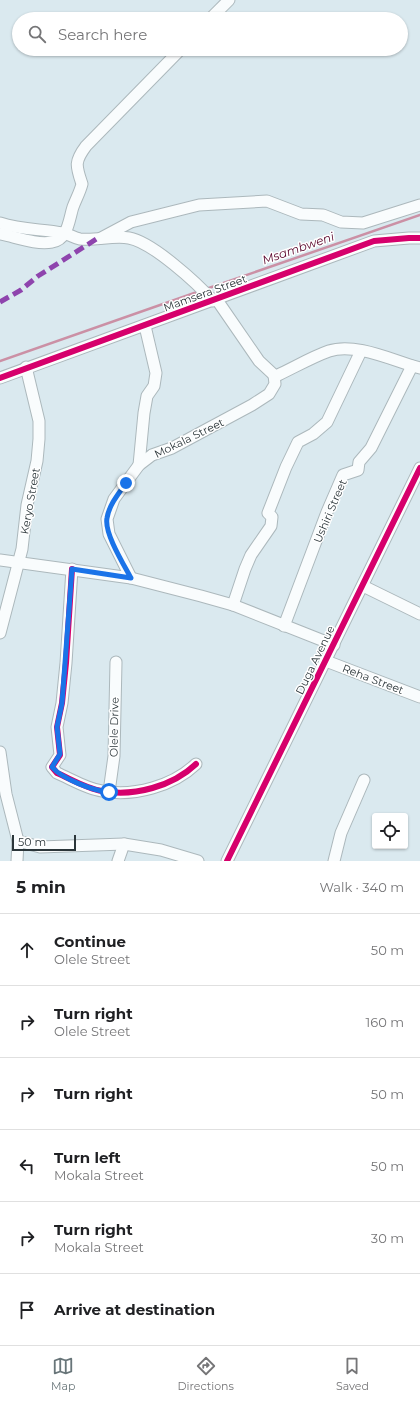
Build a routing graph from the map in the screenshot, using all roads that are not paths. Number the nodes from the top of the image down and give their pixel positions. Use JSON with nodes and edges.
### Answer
{"nodes":[{"id":1,"x":229,"y":0,"type":"edge"},
{"id":2,"x":217,"y":12,"type":"edge"},
{"id":3,"x":174,"y":56,"type":"edge"},
{"id":4,"x":420,"y":205,"type":"edge"},
{"id":5,"x":0,"y":224,"type":"edge"},
{"id":6,"x":64,"y":233,"type":"junction"},
{"id":7,"x":0,"y":234,"type":"edge"},
{"id":8,"x":101,"y":238,"type":"junction"},
{"id":9,"x":420,"y":238,"type":"edge"},
{"id":10,"x":209,"y":295,"type":"junction"},
{"id":11,"x":145,"y":326,"type":"junction"},
{"id":12,"x":361,"y":351,"type":"junction"},
{"id":13,"x":26,"y":367,"type":"junction"},
{"id":14,"x":416,"y":367,"type":"edge"},
{"id":15,"x":274,"y":375,"type":"junction"},
{"id":16,"x":0,"y":378,"type":"edge"},
{"id":17,"x":139,"y":465,"type":"junction"},
{"id":18,"x":420,"y":468,"type":"edge"},
{"id":19,"x":0,"y":560,"type":"edge"},
{"id":20,"x":18,"y":564,"type":"junction"},
{"id":21,"x":72,"y":569,"type":"junction"},
{"id":22,"x":131,"y":578,"type":"junction"},
{"id":23,"x":363,"y":586,"type":"junction"},
{"id":24,"x":233,"y":605,"type":"junction"},
{"id":25,"x":420,"y":614,"type":"edge"},
{"id":26,"x":284,"y":626,"type":"junction"},
{"id":27,"x":0,"y":632,"type":"edge"},
{"id":28,"x":334,"y":644,"type":"junction"},
{"id":29,"x":326,"y":661,"type":"junction"},
{"id":30,"x":116,"y":662,"type":"dead end"},
{"id":31,"x":420,"y":697,"type":"edge"},
{"id":32,"x":0,"y":752,"type":"edge"},
{"id":33,"x":196,"y":764,"type":"dead end"},
{"id":34,"x":364,"y":780,"type":"dead end"},
{"id":35,"x":109,"y":792,"type":"junction"},
{"id":36,"x":3,"y":794,"type":"edge"},
{"id":37,"x":18,"y":842,"type":"junction"},
{"id":38,"x":124,"y":844,"type":"junction"},
{"id":39,"x":17,"y":861,"type":"edge"},
{"id":40,"x":118,"y":861,"type":"edge"},
{"id":41,"x":198,"y":861,"type":"edge"},
{"id":42,"x":227,"y":861,"type":"edge"},
{"id":43,"x":334,"y":861,"type":"edge"}],
"edges":[{"from":1,"to":2,"type":"street"},
{"from":3,"to":6,"type":"street"},
{"from":4,"to":8,"type":"street"},
{"from":5,"to":6,"type":"street"},
{"from":6,"to":7,"type":"street"},
{"from":6,"to":8,"type":"street"},
{"from":8,"to":10,"type":"street"},
{"from":9,"to":10,"type":"street","name":"Mamsera Street"},
{"from":10,"to":11,"type":"street","name":"Mamsera Street"},
{"from":10,"to":15,"type":"street"},
{"from":11,"to":13,"type":"street","name":"Mamsera Street"},
{"from":11,"to":17,"type":"street"},
{"from":12,"to":14,"type":"street"},
{"from":12,"to":15,"type":"street"},
{"from":12,"to":24,"type":"street"},
{"from":13,"to":16,"type":"street","name":"Mamsera Street"},
{"from":13,"to":20,"type":"street","name":"Keryo Street"},
{"from":14,"to":26,"type":"street","name":"Ushiri Street"},
{"from":15,"to":17,"type":"street","name":"Mokala Street"},
{"from":17,"to":22,"type":"street","name":"Mokala Street"},
{"from":18,"to":23,"type":"street","name":"Duga Avenue"},
{"from":19,"to":20,"type":"street"},
{"from":20,"to":21,"type":"street"},
{"from":20,"to":27,"type":"street","name":"Keryo Street"},
{"from":21,"to":22,"type":"street"},
{"from":21,"to":35,"type":"street"},
{"from":22,"to":24,"type":"street"},
{"from":23,"to":25,"type":"street"},
{"from":23,"to":28,"type":"street","name":"Duga Avenue"},
{"from":24,"to":26,"type":"street"},
{"from":26,"to":28,"type":"street"},
{"from":28,"to":29,"type":"street","name":"Duga Avenue"},
{"from":29,"to":31,"type":"street","name":"Reha Street"},
{"from":29,"to":42,"type":"street","name":"Duga Avenue"},
{"from":30,"to":35,"type":"street","name":"Olele Drive"},
{"from":32,"to":36,"type":"street"},
{"from":33,"to":35,"type":"street"},
{"from":34,"to":43,"type":"street"},
{"from":36,"to":37,"type":"street"},
{"from":37,"to":38,"type":"street"},
{"from":37,"to":39,"type":"street"},
{"from":38,"to":40,"type":"street"},
{"from":38,"to":41,"type":"street"}]}
